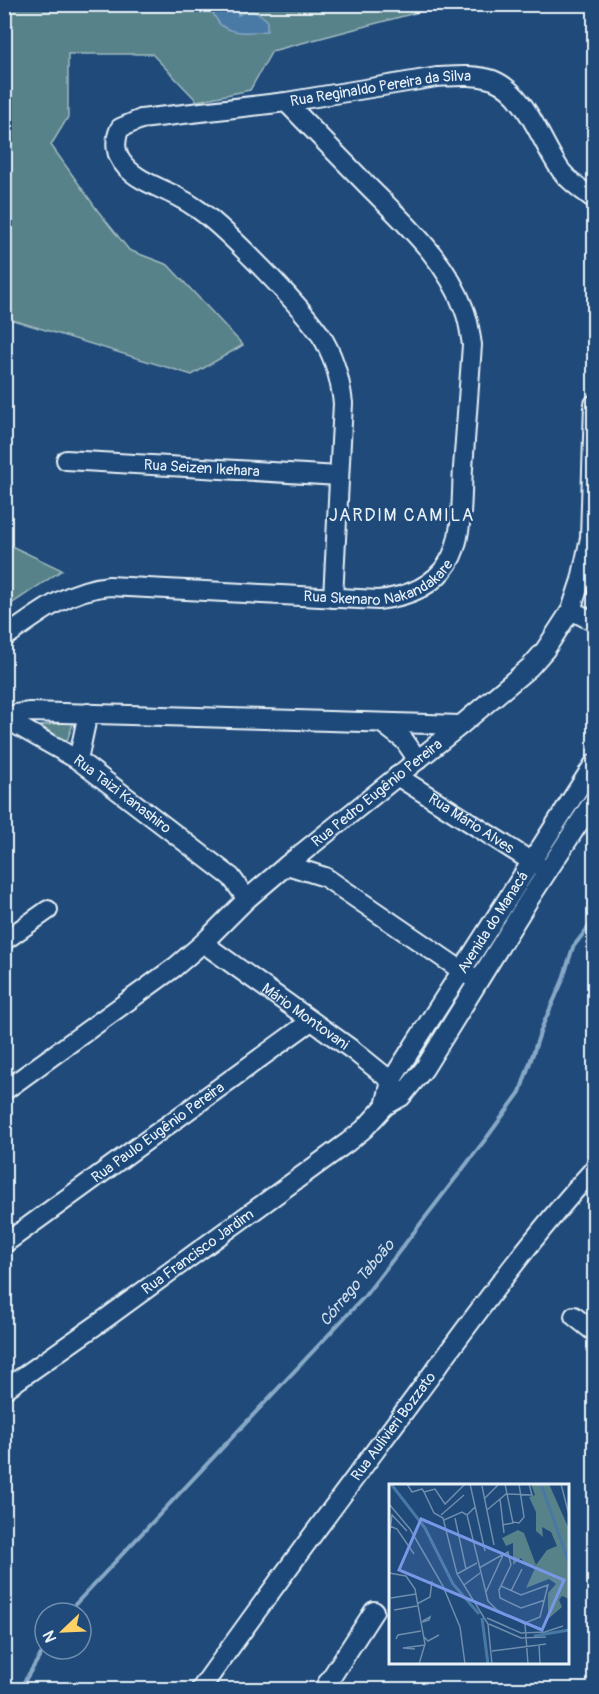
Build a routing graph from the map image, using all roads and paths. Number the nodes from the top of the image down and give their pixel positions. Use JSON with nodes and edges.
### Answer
{"nodes":[{"id":1,"x":286,"y":102,"type":"junction"},
{"id":2,"x":594,"y":199,"type":"edge"},
{"id":3,"x":594,"y":404,"type":"edge"},
{"id":4,"x":66,"y":460,"type":"dead end"},
{"id":5,"x":339,"y":476,"type":"junction"},
{"id":6,"x":333,"y":598,"type":"junction"},
{"id":7,"x":571,"y":610,"type":"junction"},
{"id":8,"x":594,"y":622,"type":"edge"},
{"id":9,"x":4,"y":638,"type":"edge"},
{"id":10,"x":88,"y":713,"type":"junction"},
{"id":11,"x":6,"y":719,"type":"edge"},
{"id":12,"x":383,"y":724,"type":"junction"},
{"id":13,"x":461,"y":725,"type":"junction"},
{"id":14,"x":78,"y":760,"type":"junction"},
{"id":15,"x":418,"y":760,"type":"junction"},
{"id":16,"x":594,"y":764,"type":"edge"},
{"id":17,"x":397,"y":776,"type":"junction"},
{"id":18,"x":594,"y":800,"type":"edge"},
{"id":19,"x":307,"y":849,"type":"junction"},
{"id":20,"x":531,"y":862,"type":"junction"},
{"id":21,"x":287,"y":865,"type":"junction"},
{"id":22,"x":547,"y":872,"type":"junction"},
{"id":23,"x":231,"y":877,"type":"junction"},
{"id":24,"x":325,"y":877,"type":"junction"},
{"id":25,"x":262,"y":886,"type":"junction"},
{"id":26,"x":248,"y":899,"type":"junction"},
{"id":27,"x":48,"y":910,"type":"dead end"},
{"id":28,"x":4,"y":941,"type":"edge"},
{"id":29,"x":203,"y":943,"type":"junction"},
{"id":30,"x":470,"y":976,"type":"junction"},
{"id":31,"x":311,"y":1021,"type":"junction"},
{"id":32,"x":392,"y":1081,"type":"junction"},
{"id":33,"x":4,"y":1091,"type":"edge"},
{"id":34,"x":401,"y":1097,"type":"junction"},
{"id":35,"x":385,"y":1106,"type":"junction"},
{"id":36,"x":594,"y":1169,"type":"edge"},
{"id":37,"x":4,"y":1244,"type":"edge"},
{"id":38,"x":574,"y":1316,"type":"dead end"},
{"id":39,"x":594,"y":1332,"type":"edge"},
{"id":40,"x":4,"y":1390,"type":"edge"},
{"id":41,"x":374,"y":1611,"type":"dead end"},
{"id":42,"x":200,"y":1689,"type":"edge"},
{"id":43,"x":323,"y":1689,"type":"edge"}],
"edges":[{"from":1,"to":2,"type":"street","name":"Rua Reginaldo Pereira da Silva"},
{"from":1,"to":5,"type":"street","name":"Rua Reginaldo Pereira da Silva"},
{"from":1,"to":6,"type":"street","name":"Rua Skenaro Nakandakare"},
{"from":3,"to":7,"type":"street","name":"Rua Pedro Eugênio Pereira"},
{"from":4,"to":5,"type":"street","name":"Rua Seizen Ikehara"},
{"from":5,"to":6,"type":"street"},
{"from":6,"to":9,"type":"street","name":"Rua Skenaro Nakandakare"},
{"from":7,"to":8,"type":"street"},
{"from":7,"to":13,"type":"street","name":"Rua Pedro Eugênio Pereira"},
{"from":10,"to":11,"type":"street"},
{"from":10,"to":12,"type":"street"},
{"from":10,"to":14,"type":"street"},
{"from":11,"to":14,"type":"street","name":"Rua Taizi Kanashiro"},
{"from":12,"to":13,"type":"street"},
{"from":12,"to":15,"type":"street"},
{"from":13,"to":15,"type":"street","name":"Rua Pedro Eugênio Pereira"},
{"from":14,"to":23,"type":"street","name":"Rua Taizi Kanashiro"},
{"from":15,"to":17,"type":"street","name":"Rua Pedro Eugênio Pereira"},
{"from":16,"to":20,"type":"street","name":"Avenida do Manacá"},
{"from":17,"to":19,"type":"street","name":"Rua Pedro Eugênio Pereira"},
{"from":17,"to":20,"type":"street","name":"Rua Mário Alves"},
{"from":18,"to":22,"type":"street","name":"Avenida do Manacá"},
{"from":19,"to":21,"type":"street","name":"Rua Pedro Eugênio Pereira"},
{"from":19,"to":24,"type":"street"},
{"from":20,"to":22,"type":"street","name":"Rua Mário Alves"},
{"from":20,"to":30,"type":"street","name":"Avenida do Manacá"},
{"from":21,"to":24,"type":"street"},
{"from":21,"to":25,"type":"street","name":"Rua Pedro Eugênio Pereira"},
{"from":22,"to":30,"type":"street","name":"Avenida do Manacá"},
{"from":23,"to":25,"type":"street","name":"Rua Taizi Kanashiro"},
{"from":23,"to":26,"type":"street","name":"Rua Taizi Kanashiro"},
{"from":24,"to":30,"type":"street"},
{"from":25,"to":26,"type":"street","name":"Rua Pedro Eugênio Pereira"},
{"from":26,"to":29,"type":"street","name":"Rua Pedro Eugênio Pereira"},
{"from":27,"to":28,"type":"street"},
{"from":29,"to":31,"type":"street","name":"Mário Montovani"},
{"from":29,"to":33,"type":"street","name":"Rua Pedro Eugênio Pereira"},
{"from":30,"to":32,"type":"street","name":"Avenida do Manacá"},
{"from":30,"to":34,"type":"street","name":"Avenida do Manacá"},
{"from":31,"to":32,"type":"street","name":"Mário Montovani"},
{"from":31,"to":37,"type":"street","name":"Rua Paulo Eugênio Pereira"},
{"from":32,"to":34,"type":"street","name":"Mário Montovani"},
{"from":32,"to":35,"type":"street","name":"Rua Francisco Jardim"},
{"from":34,"to":35,"type":"street","name":"Rua Francisco Jardim"},
{"from":35,"to":40,"type":"street","name":"Rua Francisco Jardim"},
{"from":36,"to":42,"type":"street","name":"Rua Aulivieri Bozzato"},
{"from":38,"to":39,"type":"street"},
{"from":41,"to":43,"type":"street"}]}
